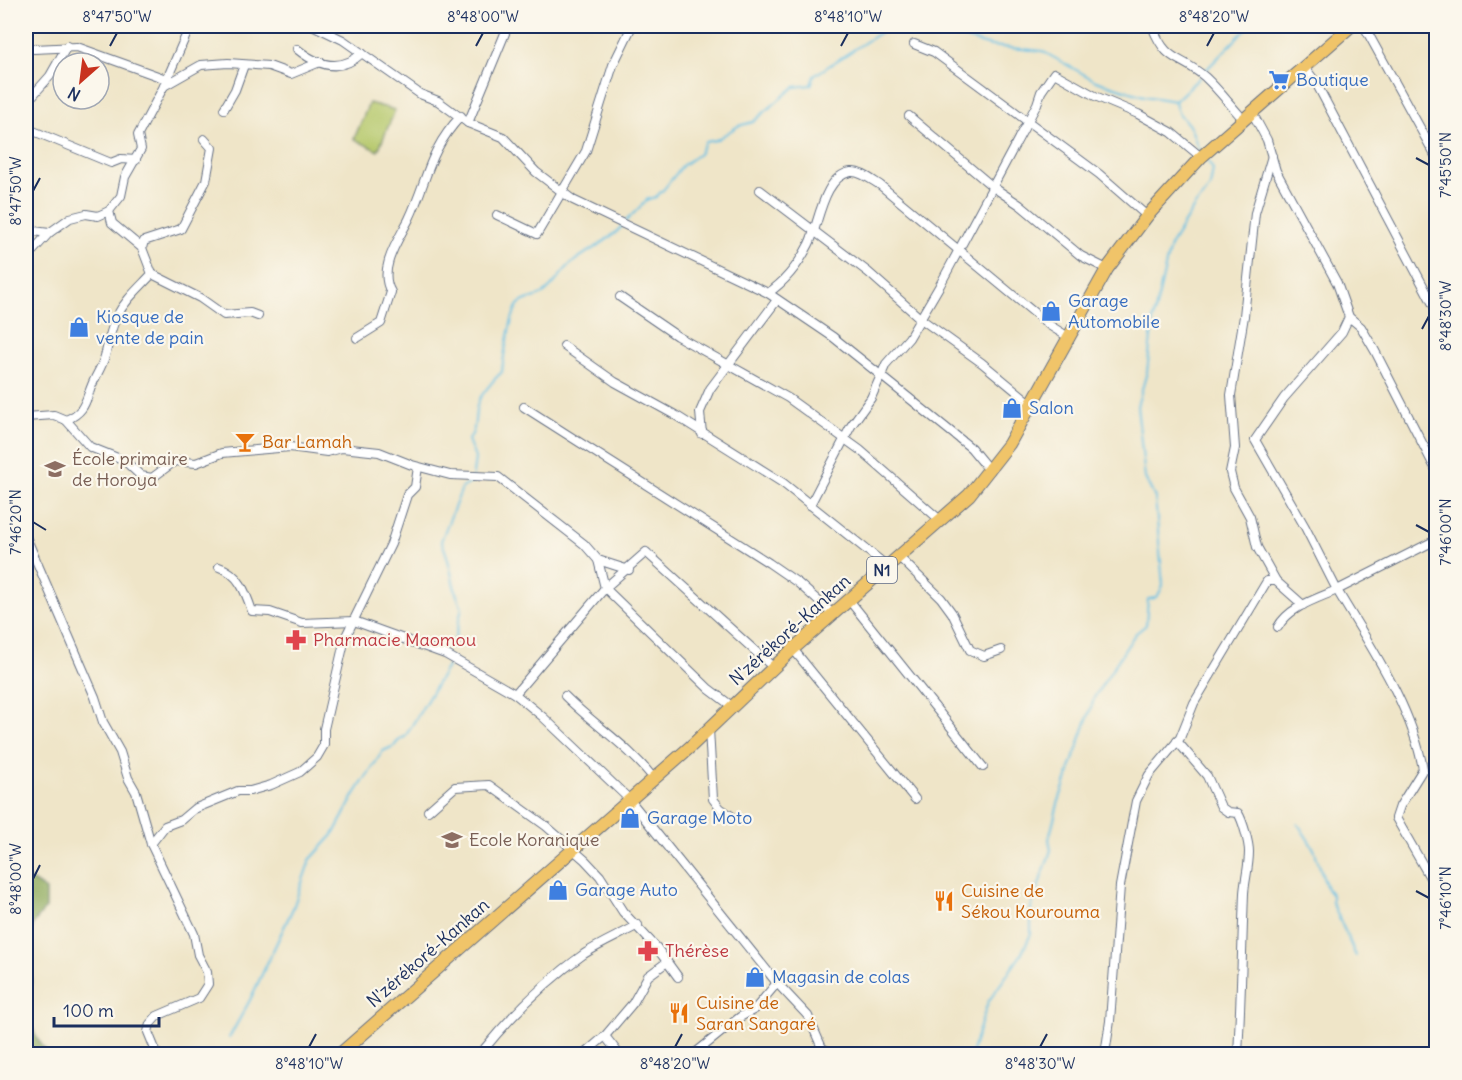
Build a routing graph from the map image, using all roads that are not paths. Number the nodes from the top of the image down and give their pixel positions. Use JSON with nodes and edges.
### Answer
{"nodes":[{"id":1,"x":190,"y":26,"type":"edge"},
{"id":2,"x":314,"y":26,"type":"edge"},
{"id":3,"x":508,"y":26,"type":"edge"},
{"id":4,"x":632,"y":26,"type":"edge"},
{"id":5,"x":1152,"y":26,"type":"edge"},
{"id":6,"x":1351,"y":26,"type":"edge"},
{"id":7,"x":1364,"y":26,"type":"edge"},
{"id":8,"x":914,"y":44,"type":"dead end"},
{"id":9,"x":67,"y":46,"type":"junction"},
{"id":10,"x":34,"y":49,"type":"dead end"},
{"id":11,"x":297,"y":49,"type":"dead end"},
{"id":12,"x":362,"y":53,"type":"junction"},
{"id":13,"x":320,"y":62,"type":"junction"},
{"id":14,"x":244,"y":65,"type":"junction"},
{"id":15,"x":1305,"y":68,"type":"junction"},
{"id":16,"x":165,"y":83,"type":"junction"},
{"id":17,"x":26,"y":104,"type":"edge"},
{"id":18,"x":224,"y":109,"type":"dead end"},
{"id":19,"x":461,"y":116,"type":"junction"},
{"id":20,"x":909,"y":116,"type":"dead end"},
{"id":21,"x":1248,"y":117,"type":"junction"},
{"id":22,"x":1026,"y":122,"type":"junction"},
{"id":23,"x":468,"y":123,"type":"junction"},
{"id":24,"x":26,"y":128,"type":"edge"},
{"id":25,"x":204,"y":139,"type":"dead end"},
{"id":26,"x":1272,"y":156,"type":"junction"},
{"id":27,"x":1201,"y":157,"type":"junction"},
{"id":28,"x":1437,"y":157,"type":"edge"},
{"id":29,"x":136,"y":160,"type":"junction"},
{"id":30,"x":993,"y":187,"type":"junction"},
{"id":31,"x":760,"y":190,"type":"dead end"},
{"id":32,"x":563,"y":194,"type":"junction"},
{"id":33,"x":109,"y":211,"type":"junction"},
{"id":34,"x":497,"y":215,"type":"dead end"},
{"id":35,"x":1147,"y":216,"type":"junction"},
{"id":36,"x":26,"y":230,"type":"edge"},
{"id":37,"x":815,"y":231,"type":"junction"},
{"id":38,"x":48,"y":233,"type":"junction"},
{"id":39,"x":142,"y":248,"type":"junction"},
{"id":40,"x":958,"y":248,"type":"junction"},
{"id":41,"x":26,"y":256,"type":"edge"},
{"id":42,"x":1107,"y":269,"type":"junction"},
{"id":43,"x":152,"y":274,"type":"junction"},
{"id":44,"x":768,"y":293,"type":"junction"},
{"id":45,"x":620,"y":297,"type":"dead end"},
{"id":46,"x":777,"y":300,"type":"junction"},
{"id":47,"x":1437,"y":310,"type":"edge"},
{"id":48,"x":258,"y":316,"type":"dead end"},
{"id":49,"x":1349,"y":317,"type":"junction"},
{"id":50,"x":921,"y":320,"type":"junction"},
{"id":51,"x":357,"y":338,"type":"dead end"},
{"id":52,"x":1070,"y":338,"type":"junction"},
{"id":53,"x":564,"y":346,"type":"dead end"},
{"id":54,"x":729,"y":366,"type":"junction"},
{"id":55,"x":880,"y":375,"type":"junction"},
{"id":56,"x":1033,"y":405,"type":"junction"},
{"id":57,"x":524,"y":408,"type":"dead end"},
{"id":58,"x":26,"y":417,"type":"edge"},
{"id":59,"x":66,"y":420,"type":"junction"},
{"id":60,"x":702,"y":434,"type":"junction"},
{"id":61,"x":844,"y":439,"type":"junction"},
{"id":62,"x":418,"y":467,"type":"junction"},
{"id":63,"x":1437,"y":470,"type":"edge"},
{"id":64,"x":990,"y":471,"type":"junction"},
{"id":65,"x":810,"y":506,"type":"junction"},
{"id":66,"x":940,"y":520,"type":"junction"},
{"id":67,"x":26,"y":537,"type":"edge"},
{"id":68,"x":1437,"y":540,"type":"edge"},
{"id":69,"x":898,"y":556,"type":"junction"},
{"id":70,"x":598,"y":560,"type":"junction"},
{"id":71,"x":887,"y":566,"type":"junction"},
{"id":72,"x":219,"y":567,"type":"dead end"},
{"id":73,"x":628,"y":570,"type":"junction"},
{"id":74,"x":1276,"y":581,"type":"junction"},
{"id":75,"x":605,"y":588,"type":"junction"},
{"id":76,"x":1337,"y":590,"type":"junction"},
{"id":77,"x":849,"y":600,"type":"junction"},
{"id":78,"x":1303,"y":605,"type":"junction"},
{"id":79,"x":832,"y":614,"type":"junction"},
{"id":80,"x":354,"y":621,"type":"junction"},
{"id":81,"x":1278,"y":627,"type":"dead end"},
{"id":82,"x":793,"y":649,"type":"junction"},
{"id":83,"x":1001,"y":650,"type":"dead end"},
{"id":84,"x":774,"y":668,"type":"junction"},
{"id":85,"x":515,"y":694,"type":"junction"},
{"id":86,"x":565,"y":696,"type":"dead end"},
{"id":87,"x":733,"y":707,"type":"junction"},
{"id":88,"x":709,"y":729,"type":"junction"},
{"id":89,"x":1177,"y":741,"type":"junction"},
{"id":90,"x":983,"y":767,"type":"dead end"},
{"id":91,"x":654,"y":779,"type":"junction"},
{"id":92,"x":629,"y":799,"type":"junction"},
{"id":93,"x":915,"y":799,"type":"dead end"},
{"id":94,"x":428,"y":811,"type":"dead end"},
{"id":95,"x":733,"y":817,"type":"dead end"},
{"id":96,"x":152,"y":844,"type":"junction"},
{"id":97,"x":574,"y":849,"type":"junction"},
{"id":98,"x":1437,"y":888,"type":"edge"},
{"id":99,"x":638,"y":926,"type":"junction"},
{"id":100,"x":667,"y":962,"type":"junction"},
{"id":101,"x":678,"y":977,"type":"dead end"},
{"id":102,"x":777,"y":983,"type":"junction"},
{"id":103,"x":605,"y":1036,"type":"junction"},
{"id":104,"x":158,"y":1054,"type":"edge"},
{"id":105,"x":340,"y":1054,"type":"edge"},
{"id":106,"x":480,"y":1054,"type":"edge"},
{"id":107,"x":584,"y":1054,"type":"edge"},
{"id":108,"x":619,"y":1054,"type":"edge"},
{"id":109,"x":694,"y":1054,"type":"edge"},
{"id":110,"x":833,"y":1054,"type":"edge"},
{"id":111,"x":1105,"y":1054,"type":"edge"},
{"id":112,"x":1238,"y":1054,"type":"edge"}],
"edges":[{"from":1,"to":16,"type":"street"},
{"from":2,"to":12,"type":"street"},
{"from":3,"to":23,"type":"street"},
{"from":4,"to":32,"type":"street"},
{"from":5,"to":21,"type":"street"},
{"from":6,"to":15,"type":"highway","name":"N'zérékoré-Kankan","number":"N1"},
{"from":7,"to":28,"type":"street"},
{"from":8,"to":22,"type":"street"},
{"from":9,"to":10,"type":"street"},
{"from":9,"to":16,"type":"street"},
{"from":9,"to":17,"type":"street"},
{"from":11,"to":13,"type":"street"},
{"from":12,"to":13,"type":"street"},
{"from":12,"to":19,"type":"street"},
{"from":13,"to":14,"type":"street"},
{"from":14,"to":16,"type":"street"},
{"from":14,"to":18,"type":"street"},
{"from":15,"to":21,"type":"highway","name":"N'zérékoré-Kankan","number":"N1"},
{"from":15,"to":47,"type":"street"},
{"from":16,"to":29,"type":"street"},
{"from":19,"to":23,"type":"street"},
{"from":19,"to":51,"type":"street"},
{"from":20,"to":30,"type":"street"},
{"from":21,"to":26,"type":"street"},
{"from":21,"to":27,"type":"highway","name":"N'zérékoré-Kankan","number":"N1"},
{"from":22,"to":27,"type":"street"},
{"from":22,"to":30,"type":"street"},
{"from":22,"to":35,"type":"street"},
{"from":23,"to":32,"type":"street"},
{"from":24,"to":29,"type":"street"},
{"from":25,"to":39,"type":"street"},
{"from":26,"to":49,"type":"street"},
{"from":26,"to":74,"type":"street"},
{"from":27,"to":35,"type":"highway","name":"N'zérékoré-Kankan","number":"N1"},
{"from":29,"to":33,"type":"street"},
{"from":30,"to":40,"type":"street"},
{"from":30,"to":42,"type":"street"},
{"from":31,"to":37,"type":"street"},
{"from":32,"to":34,"type":"street"},
{"from":32,"to":44,"type":"street"},
{"from":33,"to":38,"type":"street"},
{"from":33,"to":39,"type":"street"},
{"from":35,"to":42,"type":"highway","name":"N'zérékoré-Kankan","number":"N1"},
{"from":36,"to":38,"type":"street"},
{"from":37,"to":40,"type":"street"},
{"from":37,"to":44,"type":"street"},
{"from":37,"to":50,"type":"street"},
{"from":38,"to":41,"type":"street"},
{"from":39,"to":43,"type":"street"},
{"from":40,"to":50,"type":"street"},
{"from":40,"to":52,"type":"street"},
{"from":42,"to":52,"type":"highway","name":"N'zérékoré-Kankan","number":"N1"},
{"from":43,"to":48,"type":"street"},
{"from":43,"to":59,"type":"street"},
{"from":44,"to":46,"type":"street"},
{"from":45,"to":54,"type":"street"},
{"from":46,"to":54,"type":"street"},
{"from":46,"to":55,"type":"street"},
{"from":49,"to":63,"type":"street"},
{"from":49,"to":76,"type":"street"},
{"from":50,"to":55,"type":"street"},
{"from":50,"to":56,"type":"street"},
{"from":52,"to":56,"type":"highway","name":"N'zérékoré-Kankan","number":"N1"},
{"from":53,"to":60,"type":"street"},
{"from":54,"to":60,"type":"street"},
{"from":54,"to":61,"type":"street"},
{"from":55,"to":61,"type":"street"},
{"from":55,"to":64,"type":"street"},
{"from":56,"to":64,"type":"highway","name":"N'zérékoré-Kankan","number":"N1"},
{"from":57,"to":79,"type":"street"},
{"from":58,"to":59,"type":"street"},
{"from":59,"to":62,"type":"street"},
{"from":60,"to":65,"type":"street"},
{"from":61,"to":65,"type":"street"},
{"from":61,"to":66,"type":"street"},
{"from":62,"to":70,"type":"street"},
{"from":62,"to":80,"type":"street"},
{"from":64,"to":66,"type":"highway","name":"N'zérékoré-Kankan","number":"N1"},
{"from":65,"to":71,"type":"street"},
{"from":66,"to":69,"type":"highway","name":"N'zérékoré-Kankan","number":"N1"},
{"from":67,"to":96,"type":"street"},
{"from":68,"to":76,"type":"street"},
{"from":69,"to":71,"type":"highway","name":"N'zérékoré-Kankan","number":"N1"},
{"from":69,"to":83,"type":"street"},
{"from":70,"to":73,"type":"street"},
{"from":70,"to":75,"type":"street"},
{"from":71,"to":77,"type":"highway","name":"N'zérékoré-Kankan","number":"N1"},
{"from":72,"to":80,"type":"street"},
{"from":73,"to":75,"type":"street"},
{"from":73,"to":84,"type":"street"},
{"from":74,"to":78,"type":"street"},
{"from":74,"to":89,"type":"street"},
{"from":75,"to":85,"type":"street"},
{"from":75,"to":87,"type":"street"},
{"from":76,"to":78,"type":"street"},
{"from":76,"to":98,"type":"street"},
{"from":77,"to":79,"type":"highway","name":"N'zérékoré-Kankan","number":"N1"},
{"from":77,"to":90,"type":"street"},
{"from":78,"to":81,"type":"street"},
{"from":79,"to":82,"type":"highway","name":"N'zérékoré-Kankan","number":"N1"},
{"from":80,"to":85,"type":"street"},
{"from":80,"to":96,"type":"street"},
{"from":82,"to":84,"type":"highway","name":"N'zérékoré-Kankan","number":"N1"},
{"from":82,"to":93,"type":"street"},
{"from":84,"to":87,"type":"highway","name":"N'zérékoré-Kankan","number":"N1"},
{"from":85,"to":92,"type":"street"},
{"from":86,"to":91,"type":"street"},
{"from":87,"to":88,"type":"highway","name":"N'zérékoré-Kankan","number":"N1"},
{"from":88,"to":91,"type":"highway","name":"N'zérékoré-Kankan","number":"N1"},
{"from":88,"to":95,"type":"street"},
{"from":89,"to":111,"type":"street"},
{"from":89,"to":112,"type":"street"},
{"from":91,"to":92,"type":"highway","name":"N'zérékoré-Kankan","number":"N1"},
{"from":92,"to":97,"type":"highway","name":"N'zérékoré-Kankan","number":"N1"},
{"from":92,"to":102,"type":"street"},
{"from":94,"to":97,"type":"street"},
{"from":96,"to":104,"type":"street"},
{"from":97,"to":99,"type":"street"},
{"from":97,"to":105,"type":"highway","name":"N'zérékoré-Kankan","number":"N1"},
{"from":99,"to":100,"type":"street"},
{"from":99,"to":106,"type":"street"},
{"from":100,"to":101,"type":"street"},
{"from":100,"to":103,"type":"street"},
{"from":102,"to":109,"type":"street"},
{"from":102,"to":110,"type":"street"},
{"from":103,"to":107,"type":"street"},
{"from":103,"to":108,"type":"street"}]}
